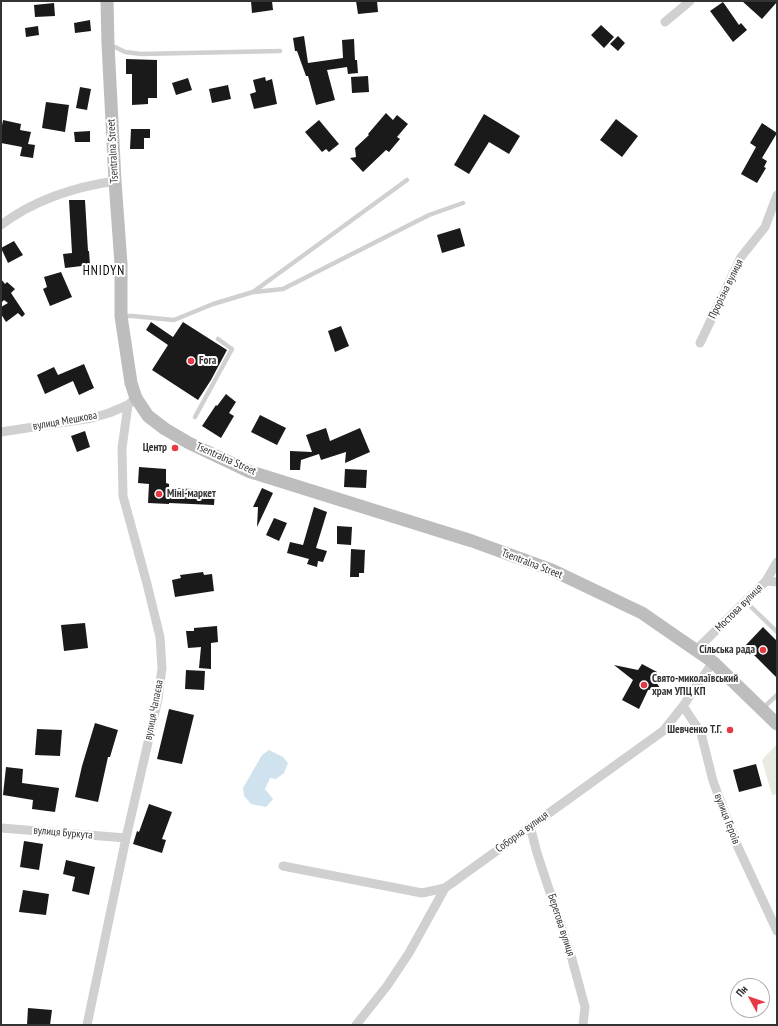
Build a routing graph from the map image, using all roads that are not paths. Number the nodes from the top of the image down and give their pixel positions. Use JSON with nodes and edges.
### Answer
{"nodes":[{"id":1,"x":107,"y":1,"type":"edge"},
{"id":2,"x":690,"y":1,"type":"edge"},
{"id":3,"x":665,"y":22,"type":"dead end"},
{"id":4,"x":108,"y":44,"type":"junction"},
{"id":5,"x":280,"y":52,"type":"dead end"},
{"id":6,"x":406,"y":180,"type":"dead end"},
{"id":7,"x":115,"y":181,"type":"junction"},
{"id":8,"x":777,"y":195,"type":"edge"},
{"id":9,"x":463,"y":203,"type":"dead end"},
{"id":10,"x":1,"y":225,"type":"edge"},
{"id":11,"x":253,"y":292,"type":"junction"},
{"id":12,"x":121,"y":316,"type":"junction"},
{"id":13,"x":218,"y":339,"type":"dead end"},
{"id":14,"x":700,"y":343,"type":"dead end"},
{"id":15,"x":132,"y":401,"type":"junction"},
{"id":16,"x":195,"y":417,"type":"dead end"},
{"id":17,"x":1,"y":432,"type":"edge"},
{"id":18,"x":777,"y":562,"type":"edge"},
{"id":19,"x":766,"y":581,"type":"junction"},
{"id":20,"x":777,"y":582,"type":"edge"},
{"id":21,"x":745,"y":601,"type":"junction"},
{"id":22,"x":777,"y":632,"type":"edge"},
{"id":23,"x":696,"y":650,"type":"junction"},
{"id":24,"x":713,"y":662,"type":"junction"},
{"id":25,"x":777,"y":695,"type":"edge"},
{"id":26,"x":683,"y":706,"type":"junction"},
{"id":27,"x":762,"y":708,"type":"junction"},
{"id":28,"x":777,"y":724,"type":"edge"},
{"id":29,"x":530,"y":826,"type":"junction"},
{"id":30,"x":1,"y":828,"type":"edge"},
{"id":31,"x":126,"y":838,"type":"junction"},
{"id":32,"x":283,"y":866,"type":"dead end"},
{"id":33,"x":446,"y":888,"type":"junction"},
{"id":34,"x":777,"y":932,"type":"edge"},
{"id":35,"x":87,"y":1025,"type":"edge"},
{"id":36,"x":356,"y":1025,"type":"edge"},
{"id":37,"x":583,"y":1025,"type":"edge"}],
"edges":[{"from":1,"to":4,"type":"street","name":"Tsentralna Street"},
{"from":2,"to":3,"type":"street"},
{"from":4,"to":5,"type":"lane"},
{"from":4,"to":7,"type":"street","name":"Tsentralna Street"},
{"from":6,"to":11,"type":"lane"},
{"from":7,"to":10,"type":"street"},
{"from":7,"to":12,"type":"street","name":"Tsentralna Street"},
{"from":8,"to":14,"type":"street","name":"Прорізна вулиця"},
{"from":9,"to":11,"type":"lane"},
{"from":11,"to":12,"type":"lane"},
{"from":12,"to":15,"type":"street","name":"Tsentralna Street"},
{"from":13,"to":16,"type":"lane"},
{"from":15,"to":17,"type":"street","name":"вулиця Мешкова"},
{"from":15,"to":23,"type":"street","name":"Tsentralna Street"},
{"from":15,"to":31,"type":"street","name":"вулиця Чапаєва"},
{"from":18,"to":19,"type":"street","name":"Мостова вулиця"},
{"from":19,"to":20,"type":"street"},
{"from":19,"to":21,"type":"street","name":"Мостова вулиця"},
{"from":21,"to":22,"type":"lane"},
{"from":21,"to":23,"type":"street","name":"Мостова вулиця"},
{"from":23,"to":24,"type":"street","name":"Tsentralna Street"},
{"from":24,"to":26,"type":"street","name":"Соборна вулиця"},
{"from":24,"to":27,"type":"street","name":"Tsentralna Street"},
{"from":25,"to":27,"type":"lane"},
{"from":26,"to":29,"type":"street","name":"Соборна вулиця"},
{"from":26,"to":34,"type":"street","name":"вулиця Героїв"},
{"from":27,"to":28,"type":"street","name":"Tsentralna Street"},
{"from":29,"to":33,"type":"street","name":"Соборна вулиця"},
{"from":29,"to":37,"type":"street","name":"Берегова вулиця"},
{"from":30,"to":31,"type":"street","name":"вулиця Буркута"},
{"from":31,"to":35,"type":"street","name":"вулиця Чапаєва"},
{"from":32,"to":33,"type":"street"},
{"from":33,"to":36,"type":"street","name":"Соборна вулиця"}]}
